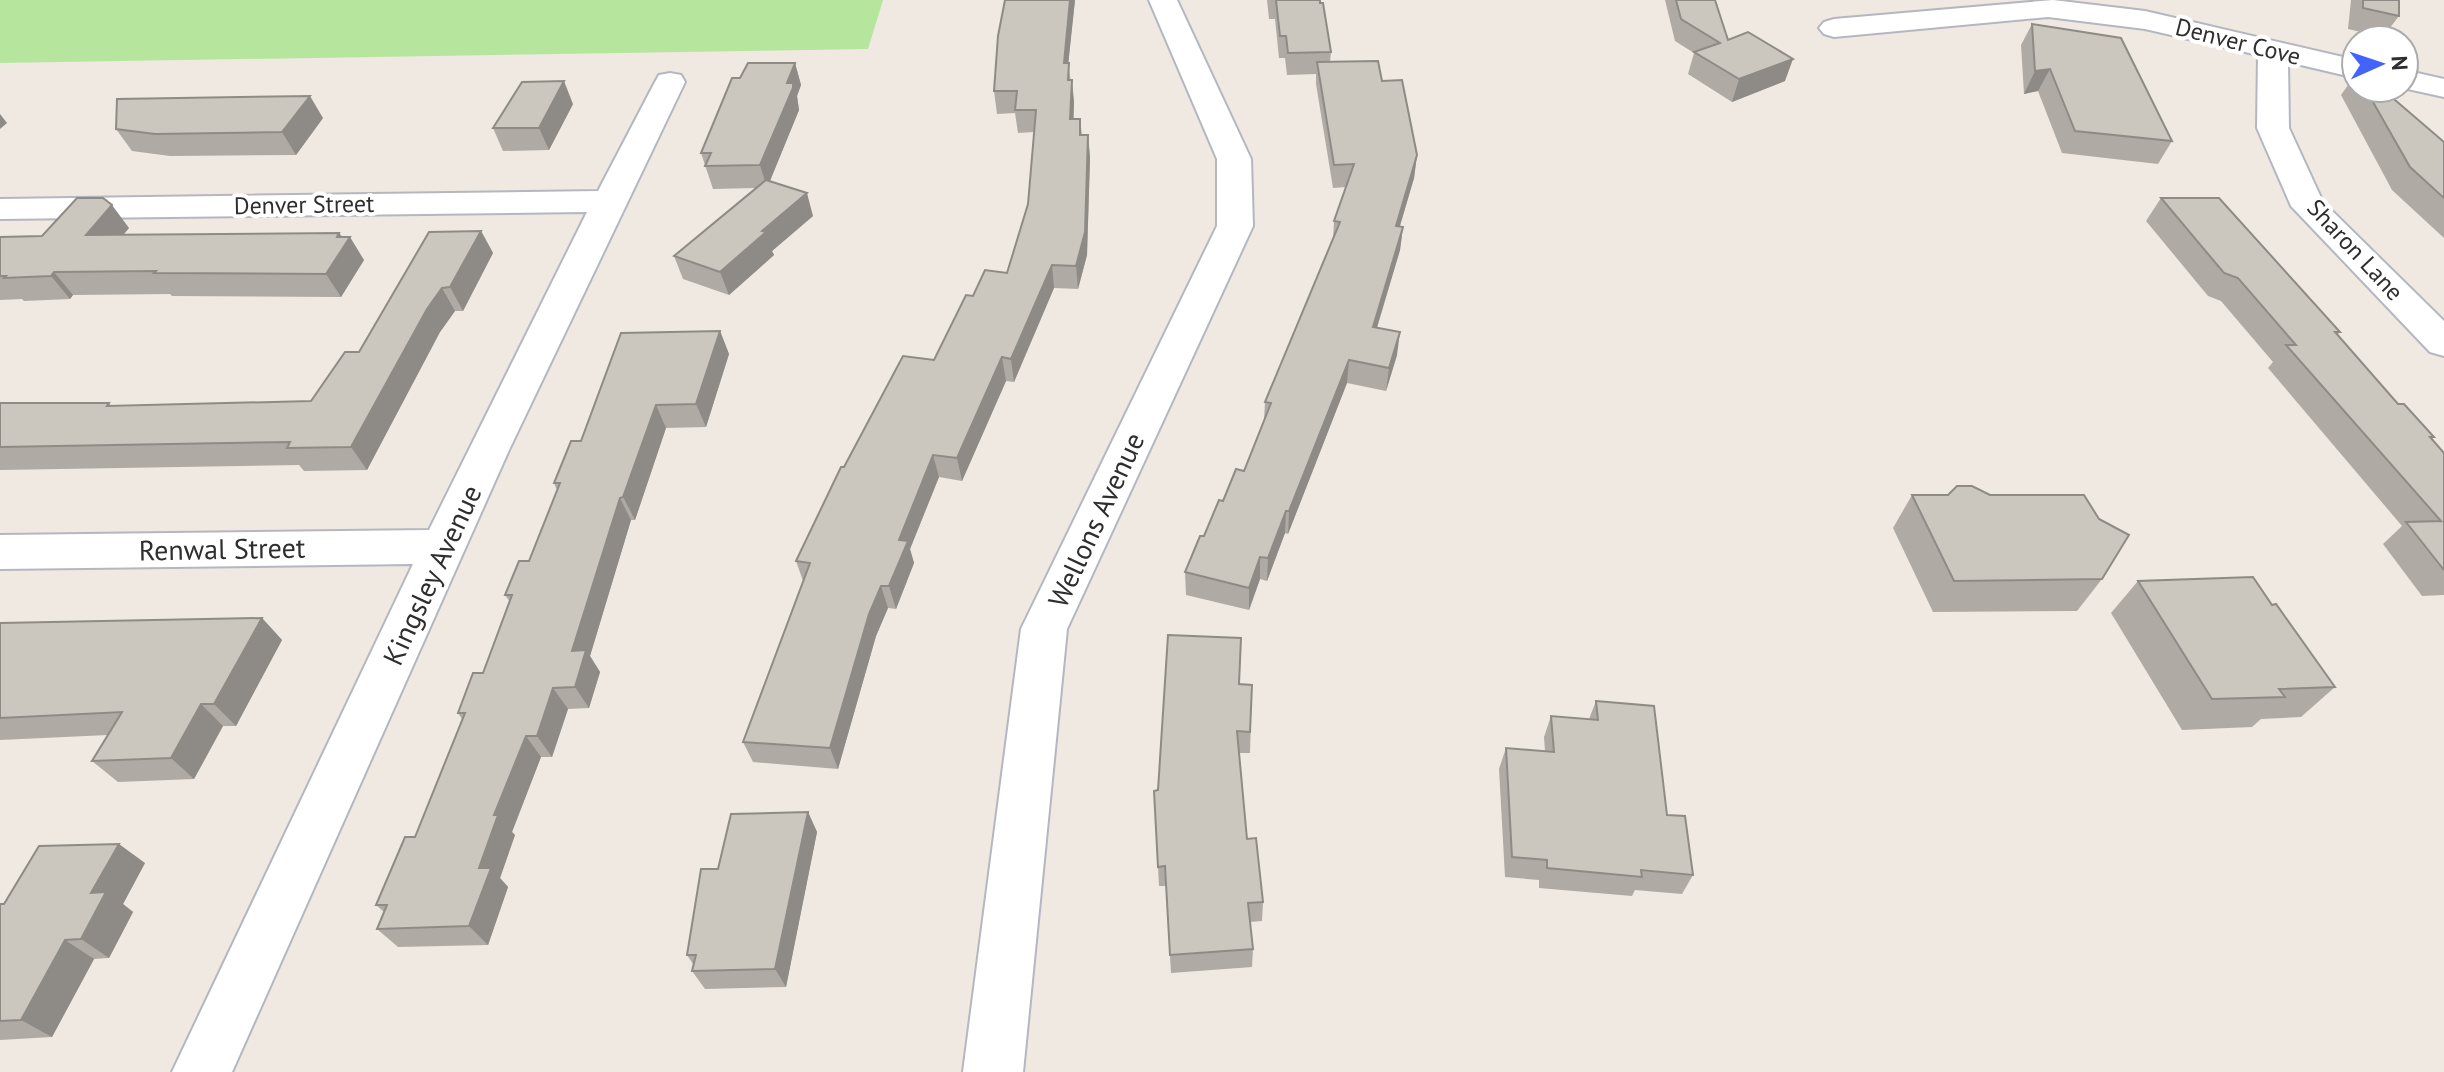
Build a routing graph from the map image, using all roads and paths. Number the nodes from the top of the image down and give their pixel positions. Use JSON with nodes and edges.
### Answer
{"nodes":[{"id":1,"x":1163,"y":0,"type":"edge"},
{"id":2,"x":1834,"y":28,"type":"dead end"},
{"id":3,"x":2273,"y":52,"type":"junction"},
{"id":4,"x":2340,"y":66,"type":"edge"},
{"id":5,"x":670,"y":82,"type":"dead end"},
{"id":6,"x":2420,"y":83,"type":"edge"},
{"id":7,"x":2444,"y":88,"type":"edge"},
{"id":8,"x":608,"y":201,"type":"junction"},
{"id":9,"x":0,"y":209,"type":"edge"},
{"id":10,"x":2444,"y":343,"type":"edge"},
{"id":11,"x":444,"y":547,"type":"junction"},
{"id":12,"x":0,"y":552,"type":"edge"},
{"id":13,"x":202,"y":1072,"type":"edge"},
{"id":14,"x":993,"y":1072,"type":"edge"}],
"edges":[{"from":1,"to":14,"type":"street","name":"Wellons Avenue"},
{"from":2,"to":3,"type":"street","name":"Denver Cove"},
{"from":3,"to":4,"type":"street","name":"Denver Cove"},
{"from":3,"to":10,"type":"street","name":"Sharon Lane"},
{"from":5,"to":8,"type":"street","name":"Kingsley Avenue"},
{"from":6,"to":7,"type":"street"},
{"from":8,"to":9,"type":"street","name":"Denver Street"},
{"from":8,"to":11,"type":"street","name":"Kingsley Avenue"},
{"from":11,"to":12,"type":"street","name":"Renwal Street"},
{"from":11,"to":13,"type":"street","name":"Kingsley Avenue"}]}
